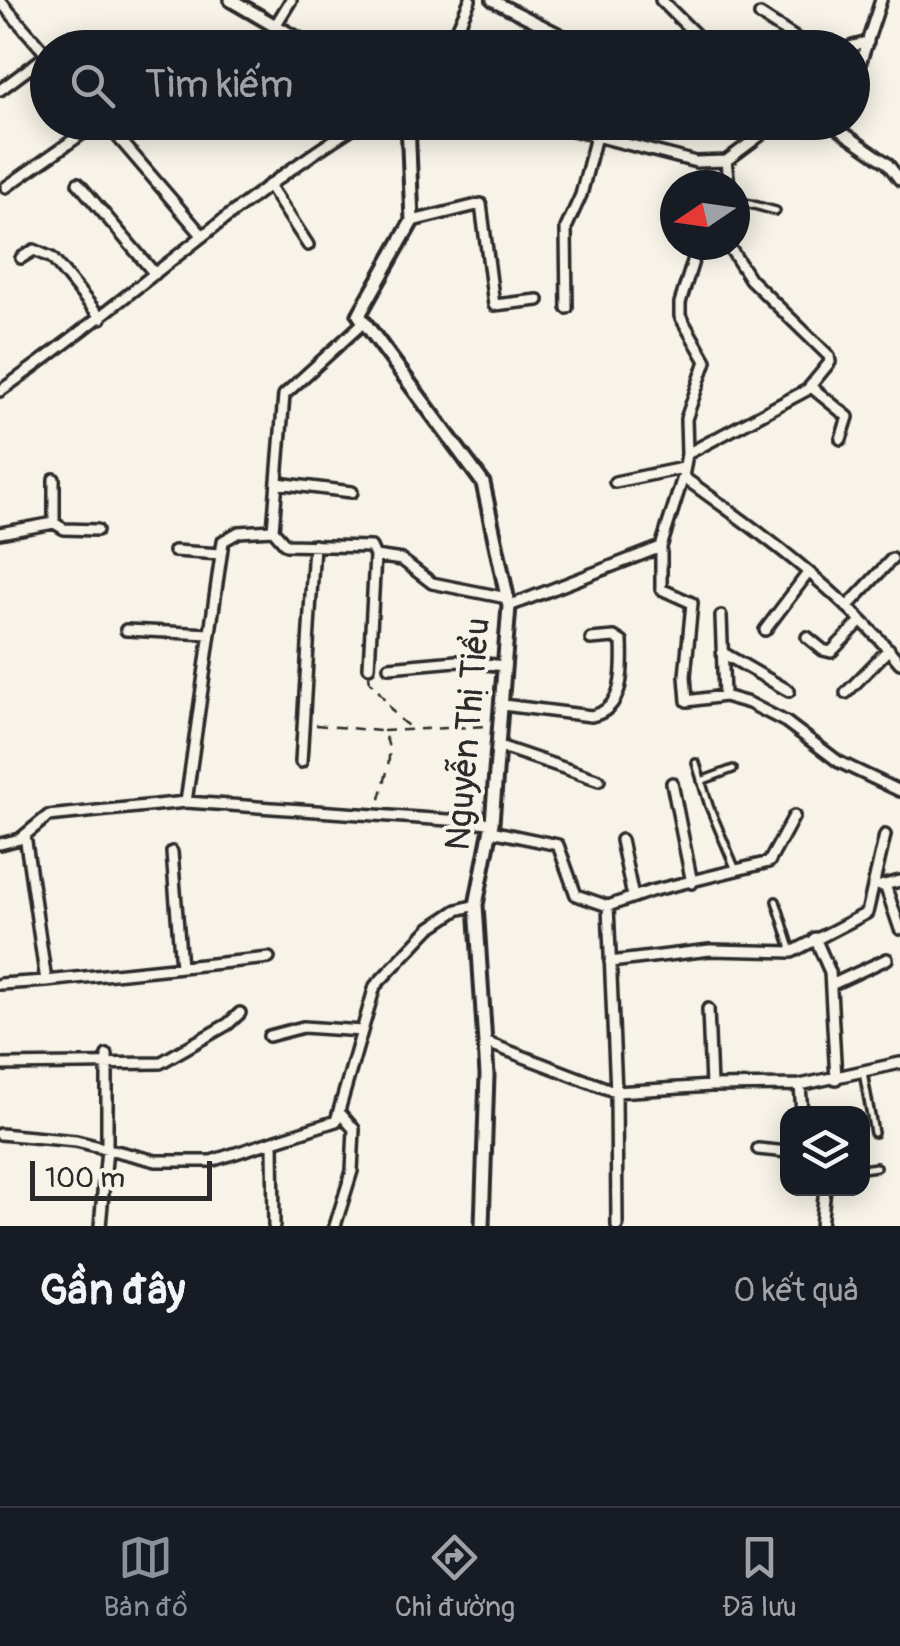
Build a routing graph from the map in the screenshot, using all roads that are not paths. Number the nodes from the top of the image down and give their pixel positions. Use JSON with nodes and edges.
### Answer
{"nodes":[{"id":1,"x":231,"y":0,"type":"edge"},
{"id":2,"x":291,"y":0,"type":"edge"},
{"id":3,"x":470,"y":0,"type":"edge"},
{"id":4,"x":492,"y":0,"type":"edge"},
{"id":5,"x":660,"y":0,"type":"edge"},
{"id":6,"x":881,"y":0,"type":"edge"},
{"id":7,"x":0,"y":1,"type":"edge"},
{"id":8,"x":760,"y":15,"type":"dead end"},
{"id":9,"x":276,"y":26,"type":"junction"},
{"id":10,"x":283,"y":30,"type":"edge"},
{"id":11,"x":457,"y":30,"type":"edge"},
{"id":12,"x":551,"y":30,"type":"edge"},
{"id":13,"x":692,"y":30,"type":"edge"},
{"id":14,"x":783,"y":30,"type":"edge"},
{"id":15,"x":30,"y":35,"type":"edge"},
{"id":16,"x":870,"y":36,"type":"edge"},
{"id":17,"x":30,"y":68,"type":"edge"},
{"id":18,"x":0,"y":90,"type":"edge"},
{"id":19,"x":76,"y":140,"type":"edge"},
{"id":20,"x":118,"y":140,"type":"edge"},
{"id":21,"x":335,"y":140,"type":"edge"},
{"id":22,"x":409,"y":140,"type":"edge"},
{"id":23,"x":595,"y":140,"type":"edge"},
{"id":24,"x":611,"y":140,"type":"edge"},
{"id":25,"x":754,"y":140,"type":"edge"},
{"id":26,"x":854,"y":140,"type":"edge"},
{"id":27,"x":726,"y":161,"type":"junction"},
{"id":28,"x":727,"y":170,"type":"edge"},
{"id":29,"x":900,"y":180,"type":"edge"},
{"id":30,"x":78,"y":183,"type":"dead end"},
{"id":31,"x":268,"y":185,"type":"junction"},
{"id":32,"x":6,"y":188,"type":"dead end"},
{"id":33,"x":750,"y":204,"type":"edge"},
{"id":34,"x":776,"y":211,"type":"dead end"},
{"id":35,"x":412,"y":220,"type":"junction"},
{"id":36,"x":202,"y":235,"type":"junction"},
{"id":37,"x":308,"y":245,"type":"dead end"},
{"id":38,"x":21,"y":258,"type":"dead end"},
{"id":39,"x":693,"y":260,"type":"edge"},
{"id":40,"x":738,"y":260,"type":"edge"},
{"id":41,"x":155,"y":274,"type":"junction"},
{"id":42,"x":538,"y":300,"type":"dead end"},
{"id":43,"x":567,"y":308,"type":"dead end"},
{"id":44,"x":101,"y":318,"type":"junction"},
{"id":45,"x":364,"y":322,"type":"junction"},
{"id":46,"x":810,"y":386,"type":"junction"},
{"id":47,"x":0,"y":391,"type":"edge"},
{"id":48,"x":841,"y":439,"type":"dead end"},
{"id":49,"x":687,"y":454,"type":"junction"},
{"id":50,"x":683,"y":473,"type":"junction"},
{"id":51,"x":54,"y":479,"type":"dead end"},
{"id":52,"x":616,"y":482,"type":"dead end"},
{"id":53,"x":277,"y":483,"type":"junction"},
{"id":54,"x":352,"y":492,"type":"dead end"},
{"id":55,"x":54,"y":523,"type":"junction"},
{"id":56,"x":97,"y":530,"type":"dead end"},
{"id":57,"x":273,"y":530,"type":"junction"},
{"id":58,"x":0,"y":533,"type":"edge"},
{"id":59,"x":314,"y":546,"type":"junction"},
{"id":60,"x":660,"y":548,"type":"junction"},
{"id":61,"x":174,"y":550,"type":"dead end"},
{"id":62,"x":221,"y":554,"type":"junction"},
{"id":63,"x":375,"y":556,"type":"junction"},
{"id":64,"x":892,"y":560,"type":"dead end"},
{"id":65,"x":808,"y":573,"type":"junction"},
{"id":66,"x":508,"y":602,"type":"junction"},
{"id":67,"x":847,"y":607,"type":"junction"},
{"id":68,"x":722,"y":616,"type":"dead end"},
{"id":69,"x":861,"y":622,"type":"junction"},
{"id":70,"x":126,"y":630,"type":"dead end"},
{"id":71,"x":765,"y":630,"type":"dead end"},
{"id":72,"x":210,"y":634,"type":"junction"},
{"id":73,"x":807,"y":637,"type":"dead end"},
{"id":74,"x":590,"y":638,"type":"dead end"},
{"id":75,"x":889,"y":649,"type":"junction"},
{"id":76,"x":722,"y":653,"type":"junction"},
{"id":77,"x":900,"y":663,"type":"edge"},
{"id":78,"x":505,"y":666,"type":"junction"},
{"id":79,"x":389,"y":667,"type":"dead end"},
{"id":80,"x":369,"y":668,"type":"road end"},
{"id":81,"x":789,"y":692,"type":"dead end"},
{"id":82,"x":846,"y":693,"type":"dead end"},
{"id":83,"x":724,"y":696,"type":"junction"},
{"id":84,"x":503,"y":705,"type":"junction"},
{"id":85,"x":500,"y":746,"type":"junction"},
{"id":86,"x":301,"y":762,"type":"dead end"},
{"id":87,"x":696,"y":763,"type":"dead end"},
{"id":88,"x":733,"y":769,"type":"dead end"},
{"id":89,"x":599,"y":780,"type":"dead end"},
{"id":90,"x":701,"y":782,"type":"junction"},
{"id":91,"x":672,"y":783,"type":"dead end"},
{"id":92,"x":900,"y":791,"type":"edge"},
{"id":93,"x":186,"y":802,"type":"junction"},
{"id":94,"x":794,"y":816,"type":"dead end"},
{"id":95,"x":492,"y":827,"type":"junction"},
{"id":96,"x":25,"y":835,"type":"junction"},
{"id":97,"x":885,"y":835,"type":"dead end"},
{"id":98,"x":621,"y":840,"type":"dead end"},
{"id":99,"x":0,"y":844,"type":"edge"},
{"id":100,"x":172,"y":852,"type":"dead end"},
{"id":101,"x":736,"y":870,"type":"junction"},
{"id":102,"x":900,"y":881,"type":"edge"},
{"id":103,"x":692,"y":883,"type":"junction"},
{"id":104,"x":885,"y":885,"type":"junction"},
{"id":105,"x":873,"y":888,"type":"junction"},
{"id":106,"x":633,"y":897,"type":"junction"},
{"id":107,"x":776,"y":902,"type":"dead end"},
{"id":108,"x":476,"y":906,"type":"junction"},
{"id":109,"x":608,"y":906,"type":"junction"},
{"id":110,"x":900,"y":929,"type":"edge"},
{"id":111,"x":815,"y":938,"type":"junction"},
{"id":112,"x":792,"y":952,"type":"junction"},
{"id":113,"x":270,"y":958,"type":"dead end"},
{"id":114,"x":887,"y":959,"type":"dead end"},
{"id":115,"x":610,"y":962,"type":"junction"},
{"id":116,"x":181,"y":967,"type":"junction"},
{"id":117,"x":46,"y":981,"type":"junction"},
{"id":118,"x":0,"y":984,"type":"edge"},
{"id":119,"x":831,"y":986,"type":"junction"},
{"id":120,"x":708,"y":1009,"type":"dead end"},
{"id":121,"x":240,"y":1013,"type":"dead end"},
{"id":122,"x":362,"y":1031,"type":"junction"},
{"id":123,"x":269,"y":1036,"type":"dead end"},
{"id":124,"x":484,"y":1042,"type":"junction"},
{"id":125,"x":107,"y":1060,"type":"junction"},
{"id":126,"x":900,"y":1063,"type":"edge"},
{"id":127,"x":0,"y":1065,"type":"edge"},
{"id":128,"x":863,"y":1072,"type":"junction"},
{"id":129,"x":836,"y":1079,"type":"junction"},
{"id":130,"x":800,"y":1085,"type":"junction"},
{"id":131,"x":711,"y":1086,"type":"junction"},
{"id":132,"x":616,"y":1092,"type":"junction"},
{"id":133,"x":801,"y":1106,"type":"edge"},
{"id":134,"x":339,"y":1112,"type":"junction"},
{"id":135,"x":874,"y":1133,"type":"dead end"},
{"id":136,"x":0,"y":1134,"type":"edge"},
{"id":137,"x":273,"y":1143,"type":"junction"},
{"id":138,"x":758,"y":1148,"type":"dead end"},
{"id":139,"x":107,"y":1149,"type":"junction"},
{"id":140,"x":780,"y":1151,"type":"edge"},
{"id":141,"x":870,"y":1167,"type":"edge"},
{"id":142,"x":876,"y":1167,"type":"dead end"},
{"id":143,"x":824,"y":1196,"type":"edge"},
{"id":144,"x":100,"y":1226,"type":"edge"},
{"id":145,"x":274,"y":1226,"type":"edge"},
{"id":146,"x":335,"y":1226,"type":"edge"},
{"id":147,"x":482,"y":1226,"type":"edge"},
{"id":148,"x":617,"y":1226,"type":"edge"},
{"id":149,"x":821,"y":1226,"type":"edge"}],
"edges":[{"from":1,"to":9,"type":"street"},
{"from":2,"to":9,"type":"street"},
{"from":3,"to":11,"type":"street"},
{"from":4,"to":12,"type":"street"},
{"from":5,"to":13,"type":"street"},
{"from":6,"to":16,"type":"street"},
{"from":7,"to":15,"type":"street"},
{"from":8,"to":14,"type":"street"},
{"from":9,"to":10,"type":"street"},
{"from":17,"to":18,"type":"street"},
{"from":19,"to":32,"type":"street"},
{"from":20,"to":36,"type":"street"},
{"from":21,"to":31,"type":"street"},
{"from":22,"to":35,"type":"street"},
{"from":23,"to":43,"type":"street"},
{"from":24,"to":27,"type":"street"},
{"from":25,"to":27,"type":"street"},
{"from":26,"to":29,"type":"street"},
{"from":27,"to":28,"type":"street"},
{"from":30,"to":41,"type":"street"},
{"from":31,"to":36,"type":"street"},
{"from":31,"to":37,"type":"street"},
{"from":33,"to":34,"type":"lane"},
{"from":35,"to":42,"type":"street"},
{"from":35,"to":45,"type":"street"},
{"from":36,"to":41,"type":"street"},
{"from":38,"to":44,"type":"street"},
{"from":39,"to":49,"type":"street"},
{"from":40,"to":46,"type":"street"},
{"from":41,"to":44,"type":"street"},
{"from":44,"to":47,"type":"street"},
{"from":45,"to":53,"type":"street"},
{"from":45,"to":66,"type":"street","name":"Nguyễn Thị Tiểu"},
{"from":46,"to":48,"type":"street"},
{"from":46,"to":49,"type":"street"},
{"from":49,"to":50,"type":"street"},
{"from":50,"to":52,"type":"street"},
{"from":50,"to":60,"type":"street"},
{"from":50,"to":65,"type":"street"},
{"from":51,"to":55,"type":"street"},
{"from":53,"to":54,"type":"street"},
{"from":53,"to":57,"type":"street"},
{"from":55,"to":56,"type":"street"},
{"from":55,"to":58,"type":"street"},
{"from":57,"to":59,"type":"street"},
{"from":57,"to":62,"type":"street"},
{"from":59,"to":63,"type":"street"},
{"from":59,"to":86,"type":"street"},
{"from":60,"to":66,"type":"street"},
{"from":60,"to":83,"type":"street"},
{"from":61,"to":62,"type":"street"},
{"from":62,"to":72,"type":"street"},
{"from":63,"to":66,"type":"street"},
{"from":63,"to":80,"type":"street"},
{"from":64,"to":67,"type":"street"},
{"from":65,"to":67,"type":"street"},
{"from":65,"to":71,"type":"street"},
{"from":66,"to":78,"type":"street","name":"Nguyễn Thị Tiểu"},
{"from":67,"to":69,"type":"street"},
{"from":68,"to":76,"type":"street"},
{"from":69,"to":73,"type":"street"},
{"from":69,"to":75,"type":"street"},
{"from":70,"to":72,"type":"street"},
{"from":72,"to":93,"type":"street"},
{"from":74,"to":84,"type":"street"},
{"from":75,"to":77,"type":"street"},
{"from":75,"to":82,"type":"street"},
{"from":76,"to":81,"type":"street"},
{"from":76,"to":83,"type":"street"},
{"from":78,"to":79,"type":"street"},
{"from":78,"to":84,"type":"street","name":"Nguyễn Thị Tiểu"},
{"from":83,"to":92,"type":"street"},
{"from":84,"to":85,"type":"street","name":"Nguyễn Thị Tiểu"},
{"from":85,"to":89,"type":"street"},
{"from":85,"to":95,"type":"street","name":"Nguyễn Thị Tiểu"},
{"from":87,"to":90,"type":"lane"},
{"from":88,"to":90,"type":"lane"},
{"from":90,"to":101,"type":"lane"},
{"from":91,"to":103,"type":"street"},
{"from":93,"to":95,"type":"street"},
{"from":93,"to":96,"type":"street"},
{"from":94,"to":101,"type":"street"},
{"from":95,"to":108,"type":"street","name":"Nguyễn Thị Tiểu"},
{"from":95,"to":109,"type":"street"},
{"from":96,"to":99,"type":"street"},
{"from":96,"to":117,"type":"street"},
{"from":97,"to":105,"type":"street"},
{"from":98,"to":106,"type":"street"},
{"from":100,"to":116,"type":"street"},
{"from":101,"to":103,"type":"street"},
{"from":102,"to":104,"type":"street"},
{"from":103,"to":106,"type":"street"},
{"from":104,"to":105,"type":"street"},
{"from":104,"to":110,"type":"street"},
{"from":105,"to":111,"type":"street"},
{"from":106,"to":109,"type":"street"},
{"from":107,"to":112,"type":"lane"},
{"from":108,"to":122,"type":"street"},
{"from":108,"to":124,"type":"street","name":"Nguyễn Thị Tiểu"},
{"from":109,"to":115,"type":"street"},
{"from":111,"to":112,"type":"street"},
{"from":111,"to":119,"type":"street"},
{"from":112,"to":115,"type":"street"},
{"from":113,"to":116,"type":"street"},
{"from":114,"to":119,"type":"street"},
{"from":115,"to":132,"type":"street"},
{"from":116,"to":117,"type":"street"},
{"from":117,"to":118,"type":"street"},
{"from":119,"to":129,"type":"street"},
{"from":120,"to":131,"type":"street"},
{"from":121,"to":125,"type":"street"},
{"from":122,"to":123,"type":"street"},
{"from":122,"to":134,"type":"street"},
{"from":124,"to":132,"type":"street"},
{"from":124,"to":147,"type":"street","name":"Nguyễn Thị Tiểu"},
{"from":125,"to":127,"type":"street"},
{"from":125,"to":139,"type":"street"},
{"from":126,"to":128,"type":"street"},
{"from":128,"to":129,"type":"street"},
{"from":128,"to":135,"type":"lane"},
{"from":129,"to":130,"type":"street"},
{"from":130,"to":131,"type":"street"},
{"from":130,"to":133,"type":"street"},
{"from":131,"to":132,"type":"street"},
{"from":132,"to":148,"type":"street"},
{"from":134,"to":137,"type":"street"},
{"from":134,"to":146,"type":"street"},
{"from":136,"to":139,"type":"street"},
{"from":137,"to":139,"type":"street"},
{"from":137,"to":145,"type":"street"},
{"from":138,"to":140,"type":"street"},
{"from":139,"to":144,"type":"street"},
{"from":141,"to":142,"type":"lane"},
{"from":143,"to":149,"type":"street"}]}
